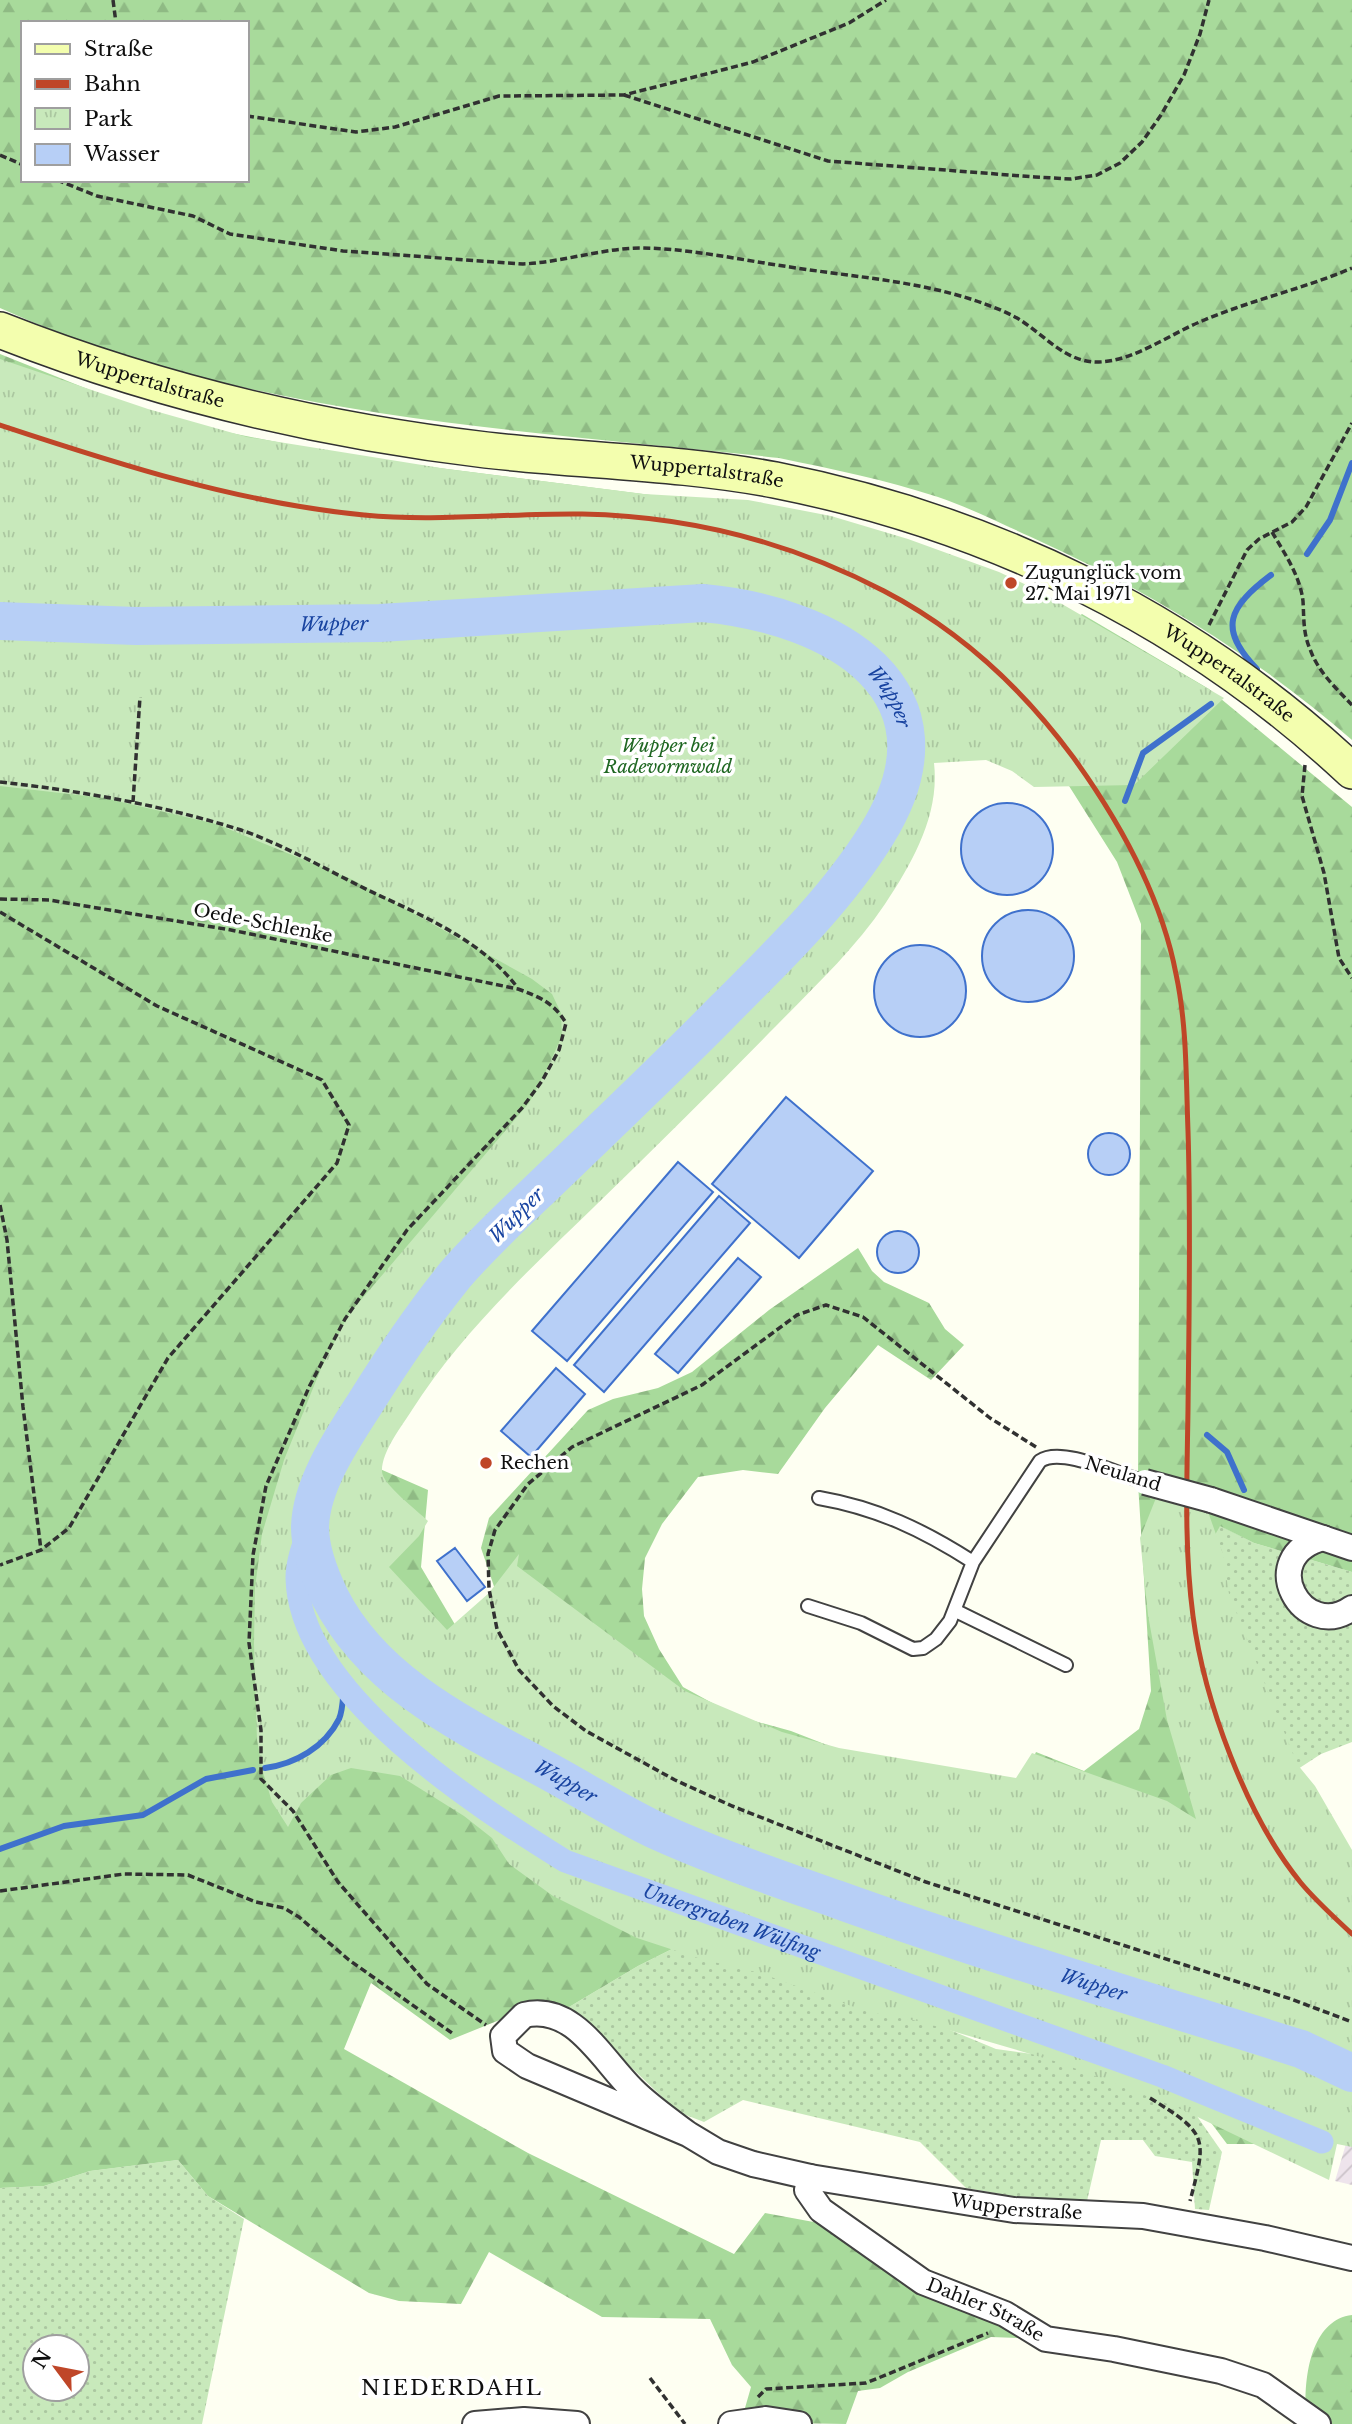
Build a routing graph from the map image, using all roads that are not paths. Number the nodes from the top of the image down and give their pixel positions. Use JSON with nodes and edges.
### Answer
{"nodes":[{"id":1,"x":0,"y":330,"type":"edge"},
{"id":2,"x":1352,"y":771,"type":"edge"},
{"id":3,"x":1146,"y":1482,"type":"joint"},
{"id":4,"x":819,"y":1498,"type":"dead end"},
{"id":5,"x":1322,"y":1538,"type":"junction"},
{"id":6,"x":1352,"y":1548,"type":"edge"},
{"id":7,"x":973,"y":1562,"type":"junction"},
{"id":8,"x":808,"y":1606,"type":"dead end"},
{"id":9,"x":1352,"y":1608,"type":"edge"},
{"id":10,"x":956,"y":1611,"type":"junction"},
{"id":11,"x":1066,"y":1665,"type":"dead end"},
{"id":12,"x":688,"y":2134,"type":"junction"},
{"id":13,"x":810,"y":2177,"type":"junction"},
{"id":14,"x":1352,"y":2258,"type":"edge"},
{"id":15,"x":548,"y":2422,"type":"edge"},
{"id":16,"x":736,"y":2423,"type":"edge"},
{"id":17,"x":475,"y":2424,"type":"edge"},
{"id":18,"x":577,"y":2424,"type":"edge"},
{"id":19,"x":799,"y":2424,"type":"edge"},
{"id":20,"x":1318,"y":2424,"type":"edge"}],
"edges":[{"from":1,"to":2,"type":"main road","name":"Wuppertalstraße"},
{"from":3,"to":5,"type":"street","name":"Neuland","bridge":true},
{"from":3,"to":7,"type":"lane","name":"Neuland"},
{"from":4,"to":7,"type":"lane"},
{"from":5,"to":6,"type":"street","name":"Neuland"},
{"from":5,"to":9,"type":"street"},
{"from":7,"to":10,"type":"lane"},
{"from":8,"to":10,"type":"lane"},
{"from":10,"to":11,"type":"lane"},
{"from":12,"to":12,"type":"street","name":"Wupperstraße"},
{"from":12,"to":13,"type":"street","name":"Wupperstraße"},
{"from":13,"to":14,"type":"street","name":"Wupperstraße"},
{"from":13,"to":20,"type":"street","name":"Dahler Straße"},
{"from":15,"to":17,"type":"street"},
{"from":15,"to":18,"type":"street"},
{"from":16,"to":19,"type":"street"}]}
